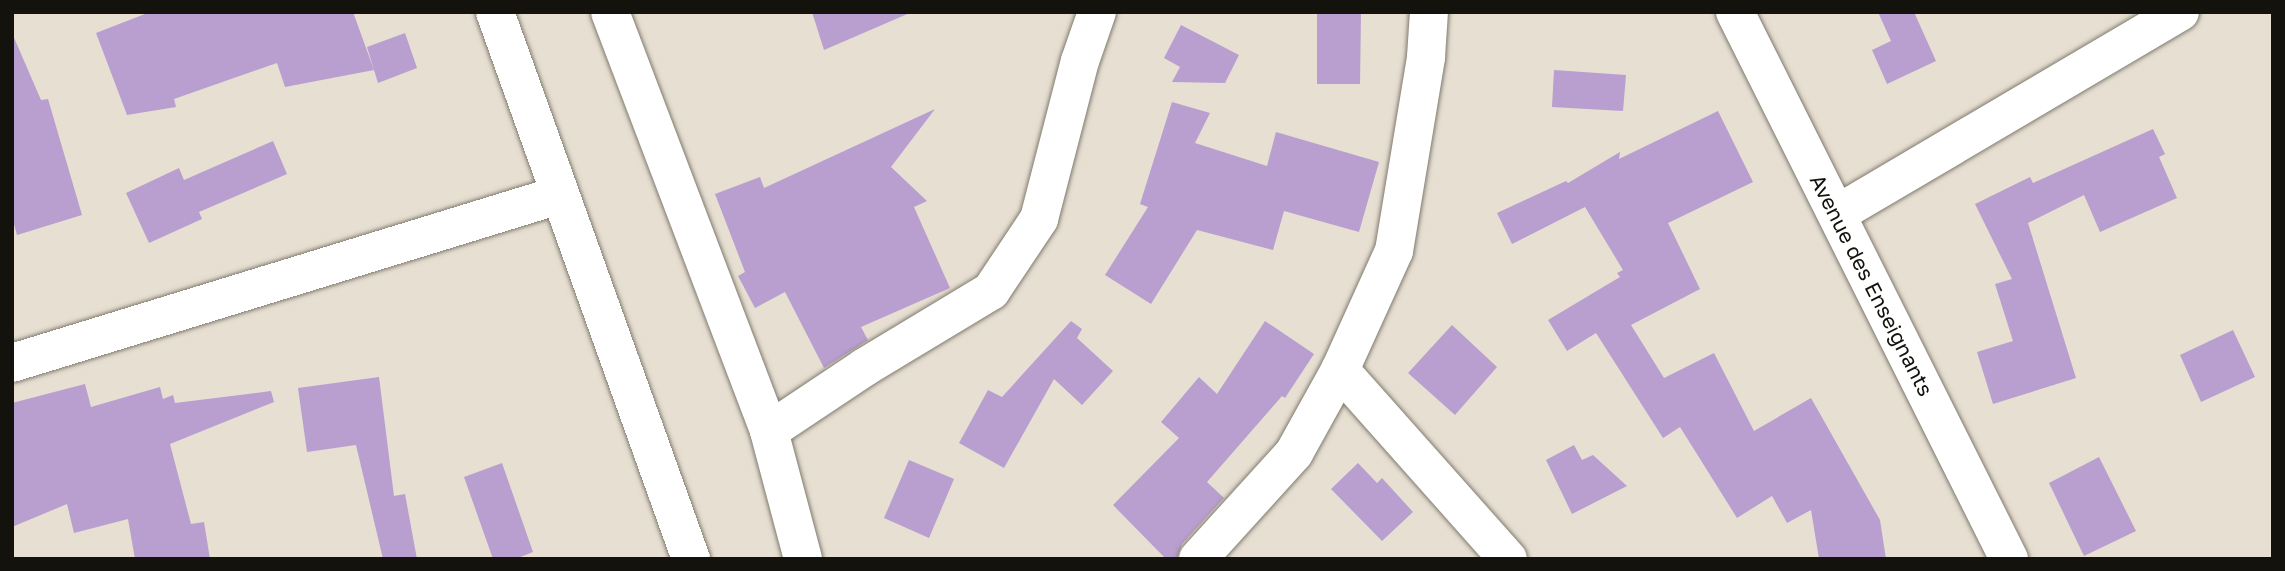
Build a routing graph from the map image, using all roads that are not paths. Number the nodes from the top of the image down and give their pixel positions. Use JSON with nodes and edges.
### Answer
{"nodes":[{"id":1,"x":495,"y":12,"type":"edge"},
{"id":2,"x":610,"y":12,"type":"edge"},
{"id":3,"x":1097,"y":12,"type":"edge"},
{"id":4,"x":1429,"y":12,"type":"edge"},
{"id":5,"x":1735,"y":12,"type":"edge"},
{"id":6,"x":2180,"y":12,"type":"edge"},
{"id":7,"x":559,"y":195,"type":"junction"},
{"id":8,"x":1837,"y":214,"type":"junction"},
{"id":9,"x":12,"y":363,"type":"edge"},
{"id":10,"x":1340,"y":370,"type":"junction"},
{"id":11,"x":769,"y":431,"type":"junction"},
{"id":12,"x":691,"y":559,"type":"edge"},
{"id":13,"x":803,"y":559,"type":"edge"},
{"id":14,"x":1198,"y":559,"type":"edge"},
{"id":15,"x":1508,"y":559,"type":"edge"},
{"id":16,"x":2009,"y":559,"type":"edge"}],
"edges":[{"from":1,"to":7,"type":"main road"},
{"from":2,"to":11,"type":"main road"},
{"from":3,"to":11,"type":"main road"},
{"from":4,"to":10,"type":"main road"},
{"from":5,"to":8,"type":"main road","name":"Avenue des Enseignants"},
{"from":6,"to":8,"type":"main road"},
{"from":7,"to":9,"type":"main road"},
{"from":7,"to":12,"type":"main road"},
{"from":8,"to":16,"type":"main road","name":"Avenue des Enseignants"},
{"from":10,"to":14,"type":"main road"},
{"from":10,"to":15,"type":"main road"},
{"from":11,"to":13,"type":"main road"}]}
